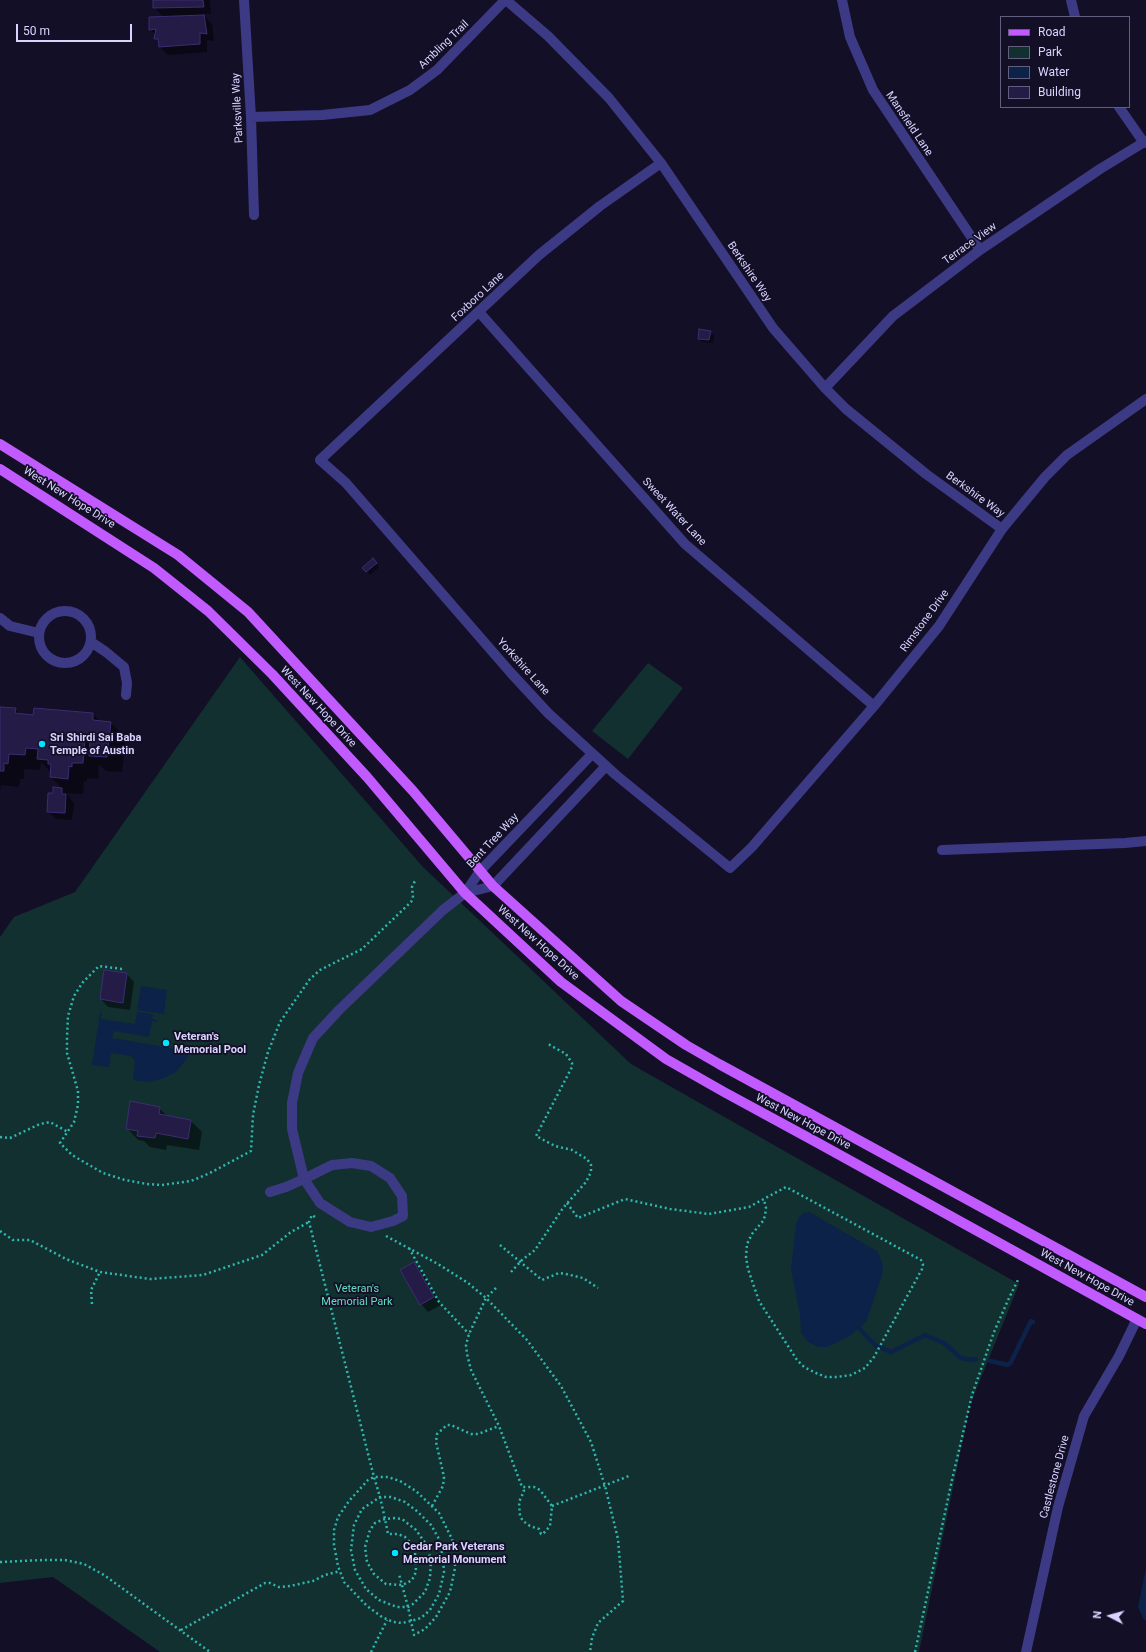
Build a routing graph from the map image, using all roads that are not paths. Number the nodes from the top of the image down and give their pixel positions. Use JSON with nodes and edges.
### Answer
{"nodes":[{"id":1,"x":244,"y":0,"type":"edge"},
{"id":2,"x":506,"y":0,"type":"edge"},
{"id":3,"x":842,"y":0,"type":"edge"},
{"id":4,"x":1071,"y":0,"type":"edge"},
{"id":5,"x":1075,"y":16,"type":"edge"},
{"id":6,"x":1120,"y":108,"type":"edge"},
{"id":7,"x":251,"y":117,"type":"junction"},
{"id":8,"x":1145,"y":142,"type":"edge"},
{"id":9,"x":661,"y":163,"type":"junction"},
{"id":10,"x":254,"y":215,"type":"dead end"},
{"id":11,"x":980,"y":250,"type":"junction"},
{"id":12,"x":479,"y":312,"type":"junction"},
{"id":13,"x":825,"y":388,"type":"junction"},
{"id":14,"x":1146,"y":399,"type":"edge"},
{"id":15,"x":0,"y":444,"type":"edge"},
{"id":16,"x":320,"y":460,"type":"joint"},
{"id":17,"x":0,"y":469,"type":"edge"},
{"id":18,"x":1002,"y":529,"type":"junction"},
{"id":19,"x":0,"y":618,"type":"edge"},
{"id":20,"x":39,"y":633,"type":"junction"},
{"id":21,"x":91,"y":642,"type":"junction"},
{"id":22,"x":126,"y":695,"type":"dead end"},
{"id":23,"x":874,"y":706,"type":"junction"},
{"id":24,"x":592,"y":754,"type":"junction"},
{"id":25,"x":606,"y":766,"type":"junction"},
{"id":26,"x":1146,"y":841,"type":"edge"},
{"id":27,"x":942,"y":850,"type":"dead end"},
{"id":28,"x":730,"y":868,"type":"joint"},
{"id":29,"x":480,"y":871,"type":"junction"},
{"id":30,"x":493,"y":886,"type":"junction"},
{"id":31,"x":465,"y":893,"type":"junction"},
{"id":32,"x":304,"y":1179,"type":"junction"},
{"id":33,"x":270,"y":1192,"type":"dead end"},
{"id":34,"x":1146,"y":1297,"type":"edge"},
{"id":35,"x":1137,"y":1319,"type":"junction"},
{"id":36,"x":1146,"y":1324,"type":"edge"},
{"id":37,"x":1026,"y":1652,"type":"edge"}],
"edges":[{"from":1,"to":7,"type":"street","name":"Parksville Way"},
{"from":2,"to":7,"type":"street","name":"Ambling Trail"},
{"from":2,"to":9,"type":"street","name":"Berkshire Way"},
{"from":3,"to":11,"type":"street","name":"Mansfield Lane"},
{"from":4,"to":5,"type":"street"},
{"from":6,"to":8,"type":"street"},
{"from":7,"to":10,"type":"street","name":"Parksville Way"},
{"from":8,"to":11,"type":"street","name":"Terrace View"},
{"from":9,"to":12,"type":"street","name":"Foxboro Lane"},
{"from":9,"to":13,"type":"street","name":"Berkshire Way"},
{"from":11,"to":13,"type":"street","name":"Terrace View"},
{"from":12,"to":16,"type":"street","name":"Foxboro Lane"},
{"from":12,"to":23,"type":"street","name":"Sweet Water Lane"},
{"from":13,"to":18,"type":"street","name":"Berkshire Way"},
{"from":14,"to":18,"type":"street","name":"Rimstone Drive"},
{"from":15,"to":29,"type":"main road","name":"West New Hope Drive"},
{"from":16,"to":24,"type":"street","name":"Yorkshire Lane"},
{"from":17,"to":31,"type":"main road","name":"West New Hope Drive"},
{"from":18,"to":23,"type":"street","name":"Rimstone Drive"},
{"from":19,"to":20,"type":"street"},
{"from":20,"to":21,"type":"street"},
{"from":20,"to":21,"type":"street"},
{"from":21,"to":22,"type":"street"},
{"from":23,"to":28,"type":"street","name":"Rimstone Drive"},
{"from":24,"to":25,"type":"street","name":"Yorkshire Lane"},
{"from":24,"to":29,"type":"street","name":"Bent Tree Way"},
{"from":25,"to":28,"type":"street","name":"Yorkshire Lane"},
{"from":25,"to":30,"type":"street"},
{"from":26,"to":27,"type":"street"},
{"from":29,"to":30,"type":"main road","name":"West New Hope Drive"},
{"from":29,"to":31,"type":"street","name":"Bent Tree Way"},
{"from":30,"to":31,"type":"street"},
{"from":30,"to":34,"type":"main road","name":"West New Hope Drive"},
{"from":31,"to":32,"type":"street"},
{"from":31,"to":35,"type":"main road","name":"West New Hope Drive"},
{"from":32,"to":32,"type":"street"},
{"from":32,"to":33,"type":"street"},
{"from":35,"to":36,"type":"main road","name":"West New Hope Drive"},
{"from":35,"to":37,"type":"street","name":"Castlestone Drive"}]}
